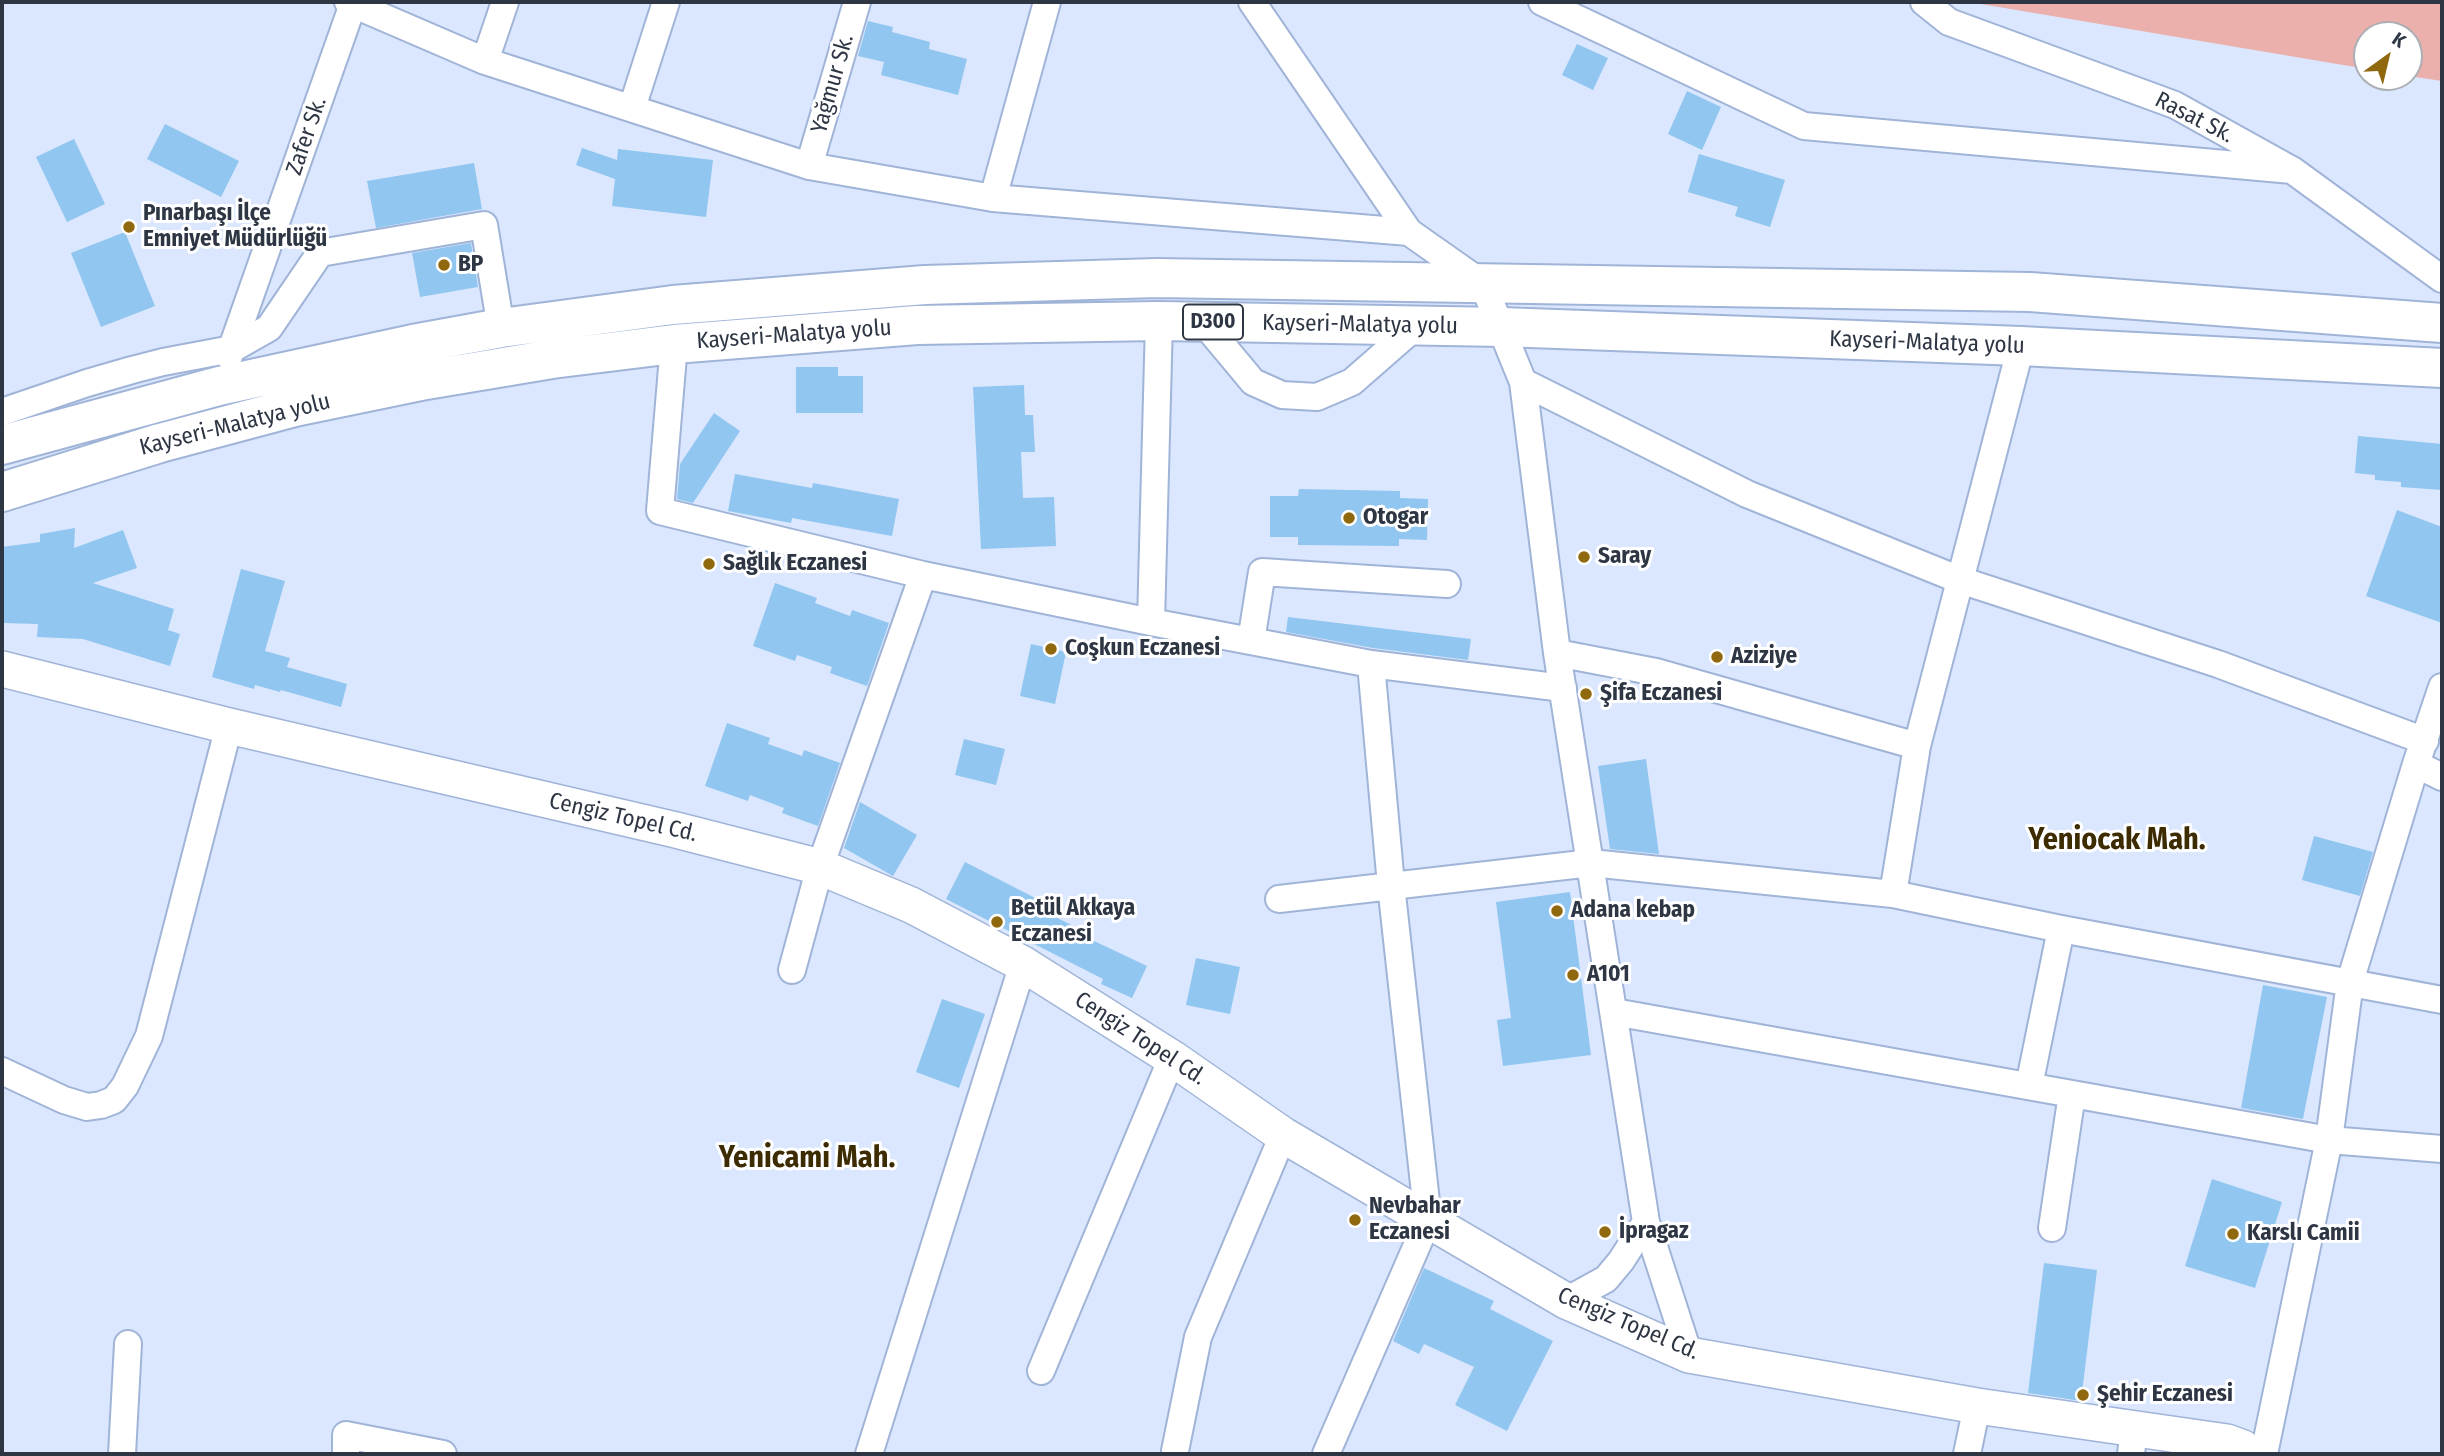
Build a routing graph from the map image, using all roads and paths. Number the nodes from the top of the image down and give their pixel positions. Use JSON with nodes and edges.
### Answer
{"nodes":[{"id":1,"x":505,"y":2,"type":"edge"},
{"id":2,"x":666,"y":2,"type":"edge"},
{"id":3,"x":857,"y":2,"type":"edge"},
{"id":4,"x":1047,"y":2,"type":"edge"},
{"id":5,"x":1252,"y":2,"type":"edge"},
{"id":6,"x":1924,"y":2,"type":"edge"},
{"id":7,"x":350,"y":3,"type":"edge"},
{"id":8,"x":1556,"y":4,"type":"edge"},
{"id":9,"x":1955,"y":12,"type":"edge"},
{"id":10,"x":485,"y":61,"type":"junction"},
{"id":11,"x":632,"y":108,"type":"junction"},
{"id":12,"x":810,"y":166,"type":"junction"},
{"id":13,"x":2292,"y":170,"type":"junction"},
{"id":14,"x":993,"y":198,"type":"junction"},
{"id":15,"x":1409,"y":232,"type":"junction"},
{"id":16,"x":2442,"y":279,"type":"edge"},
{"id":17,"x":1483,"y":284,"type":"junction"},
{"id":18,"x":1159,"y":321,"type":"junction"},
{"id":19,"x":1203,"y":322,"type":"junction"},
{"id":20,"x":2442,"y":323,"type":"edge"},
{"id":21,"x":1416,"y":326,"type":"junction"},
{"id":22,"x":1502,"y":327,"type":"junction"},
{"id":23,"x":501,"y":328,"type":"junction"},
{"id":24,"x":674,"y":344,"type":"junction"},
{"id":25,"x":2021,"y":346,"type":"junction"},
{"id":26,"x":232,"y":349,"type":"junction"},
{"id":27,"x":2442,"y":368,"type":"edge"},
{"id":28,"x":1523,"y":382,"type":"junction"},
{"id":29,"x":219,"y":386,"type":"junction"},
{"id":30,"x":2,"y":411,"type":"edge"},
{"id":31,"x":2,"y":445,"type":"edge"},
{"id":32,"x":2,"y":492,"type":"edge"},
{"id":33,"x":923,"y":575,"type":"junction"},
{"id":34,"x":1960,"y":580,"type":"junction"},
{"id":35,"x":1447,"y":584,"type":"dead end"},
{"id":36,"x":1151,"y":622,"type":"junction"},
{"id":37,"x":1251,"y":641,"type":"junction"},
{"id":38,"x":1557,"y":653,"type":"junction"},
{"id":39,"x":1371,"y":664,"type":"junction"},
{"id":40,"x":2,"y":669,"type":"edge"},
{"id":41,"x":2442,"y":687,"type":"edge"},
{"id":42,"x":1563,"y":688,"type":"junction"},
{"id":43,"x":229,"y":726,"type":"junction"},
{"id":44,"x":1917,"y":746,"type":"junction"},
{"id":45,"x":2420,"y":752,"type":"junction"},
{"id":46,"x":2442,"y":777,"type":"edge"},
{"id":47,"x":1591,"y":863,"type":"junction"},
{"id":48,"x":820,"y":867,"type":"junction"},
{"id":49,"x":1391,"y":885,"type":"junction"},
{"id":50,"x":1894,"y":894,"type":"junction"},
{"id":51,"x":1279,"y":899,"type":"dead end"},
{"id":52,"x":2061,"y":929,"type":"junction"},
{"id":53,"x":1023,"y":964,"type":"junction"},
{"id":54,"x":792,"y":970,"type":"dead end"},
{"id":55,"x":2350,"y":982,"type":"junction"},
{"id":56,"x":2442,"y":1000,"type":"edge"},
{"id":57,"x":1614,"y":1012,"type":"junction"},
{"id":58,"x":1172,"y":1058,"type":"junction"},
{"id":59,"x":2,"y":1071,"type":"edge"},
{"id":60,"x":2029,"y":1086,"type":"junction"},
{"id":61,"x":2072,"y":1094,"type":"junction"},
{"id":62,"x":1283,"y":1135,"type":"junction"},
{"id":63,"x":2329,"y":1140,"type":"junction"},
{"id":64,"x":2442,"y":1149,"type":"edge"},
{"id":65,"x":1428,"y":1220,"type":"junction"},
{"id":66,"x":1646,"y":1222,"type":"junction"},
{"id":67,"x":2052,"y":1228,"type":"dead end"},
{"id":68,"x":1566,"y":1301,"type":"junction"},
{"id":69,"x":128,"y":1344,"type":"dead end"},
{"id":70,"x":1689,"y":1355,"type":"junction"},
{"id":71,"x":1041,"y":1371,"type":"dead end"},
{"id":72,"x":1977,"y":1406,"type":"junction"},
{"id":73,"x":2133,"y":1441,"type":"edge"},
{"id":74,"x":1175,"y":1451,"type":"dead end"},
{"id":75,"x":122,"y":1454,"type":"edge"},
{"id":76,"x":346,"y":1454,"type":"edge"},
{"id":77,"x":443,"y":1454,"type":"edge"},
{"id":78,"x":869,"y":1454,"type":"edge"},
{"id":79,"x":1326,"y":1454,"type":"edge"},
{"id":80,"x":1967,"y":1454,"type":"edge"},
{"id":81,"x":2250,"y":1454,"type":"edge"},
{"id":82,"x":2264,"y":1454,"type":"edge"}],
"edges":[{"from":1,"to":10,"type":"street"},
{"from":2,"to":11,"type":"street"},
{"from":3,"to":12,"type":"street","name":"Yağmur Sk."},
{"from":4,"to":14,"type":"street"},
{"from":5,"to":15,"type":"street"},
{"from":6,"to":9,"type":"street","name":"Rasat Sk."},
{"from":7,"to":10,"type":"street"},
{"from":7,"to":26,"type":"street","name":"Zafer Sk."},
{"from":8,"to":13,"type":"street"},
{"from":9,"to":13,"type":"street","name":"Rasat Sk."},
{"from":10,"to":11,"type":"street"},
{"from":11,"to":12,"type":"street"},
{"from":12,"to":14,"type":"street"},
{"from":13,"to":16,"type":"street","name":"Rasat Sk."},
{"from":14,"to":15,"type":"street"},
{"from":15,"to":17,"type":"street"},
{"from":17,"to":20,"type":"highway","name":"Kayseri-Malatya yolu","number":"D300"},
{"from":17,"to":22,"type":"street"},
{"from":17,"to":23,"type":"highway","name":"Kayseri-Malatya yolu","number":"D300"},
{"from":18,"to":19,"type":"highway","name":"Kayseri-Malatya yolu","number":"D300"},
{"from":18,"to":24,"type":"highway","name":"Kayseri-Malatya yolu","number":"D300"},
{"from":18,"to":36,"type":"street"},
{"from":19,"to":21,"type":"highway","name":"Kayseri-Malatya yolu","number":"D300"},
{"from":19,"to":21,"type":"street"},
{"from":21,"to":22,"type":"highway","name":"Kayseri-Malatya yolu","number":"D300"},
{"from":22,"to":25,"type":"highway","name":"Kayseri-Malatya yolu","number":"D300"},
{"from":22,"to":28,"type":"street"},
{"from":23,"to":26,"type":"street"},
{"from":23,"to":29,"type":"highway","name":"Kayseri-Malatya yolu","number":"D300"},
{"from":24,"to":32,"type":"highway","name":"Kayseri-Malatya yolu","number":"D300"},
{"from":24,"to":33,"type":"street"},
{"from":25,"to":27,"type":"highway","name":"Kayseri-Malatya yolu","number":"D300"},
{"from":25,"to":34,"type":"street"},
{"from":26,"to":29,"type":"street","name":"Zafer Sk."},
{"from":26,"to":30,"type":"street"},
{"from":28,"to":34,"type":"street"},
{"from":28,"to":38,"type":"street"},
{"from":29,"to":31,"type":"highway","name":"Kayseri-Malatya yolu","number":"D300"},
{"from":33,"to":36,"type":"street"},
{"from":33,"to":48,"type":"street"},
{"from":34,"to":44,"type":"street"},
{"from":34,"to":45,"type":"street"},
{"from":35,"to":37,"type":"street"},
{"from":36,"to":37,"type":"street"},
{"from":37,"to":39,"type":"street"},
{"from":38,"to":42,"type":"street"},
{"from":38,"to":44,"type":"street"},
{"from":39,"to":42,"type":"street"},
{"from":39,"to":49,"type":"street"},
{"from":40,"to":43,"type":"main road","name":"Cengiz Topel Cd."},
{"from":41,"to":45,"type":"street"},
{"from":42,"to":47,"type":"street"},
{"from":43,"to":48,"type":"main road","name":"Cengiz Topel Cd."},
{"from":43,"to":59,"type":"street"},
{"from":44,"to":50,"type":"street"},
{"from":45,"to":46,"type":"street"},
{"from":45,"to":55,"type":"street"},
{"from":47,"to":49,"type":"street"},
{"from":47,"to":50,"type":"street"},
{"from":47,"to":57,"type":"street"},
{"from":48,"to":53,"type":"main road","name":"Cengiz Topel Cd."},
{"from":48,"to":54,"type":"street"},
{"from":49,"to":51,"type":"street"},
{"from":49,"to":65,"type":"street"},
{"from":50,"to":52,"type":"street"},
{"from":52,"to":55,"type":"street"},
{"from":52,"to":60,"type":"street"},
{"from":53,"to":58,"type":"main road","name":"Cengiz Topel Cd."},
{"from":53,"to":78,"type":"street"},
{"from":55,"to":56,"type":"street"},
{"from":55,"to":63,"type":"street"},
{"from":57,"to":60,"type":"street"},
{"from":57,"to":66,"type":"street"},
{"from":58,"to":62,"type":"main road","name":"Cengiz Topel Cd."},
{"from":58,"to":71,"type":"street"},
{"from":60,"to":61,"type":"street"},
{"from":61,"to":63,"type":"street"},
{"from":61,"to":67,"type":"street"},
{"from":62,"to":65,"type":"main road","name":"Cengiz Topel Cd."},
{"from":62,"to":74,"type":"street"},
{"from":63,"to":64,"type":"street"},
{"from":63,"to":82,"type":"street"},
{"from":65,"to":68,"type":"main road","name":"Cengiz Topel Cd."},
{"from":65,"to":79,"type":"street"},
{"from":66,"to":68,"type":"street"},
{"from":66,"to":70,"type":"street"},
{"from":68,"to":70,"type":"main road","name":"Cengiz Topel Cd."},
{"from":69,"to":75,"type":"street"},
{"from":70,"to":72,"type":"main road","name":"Cengiz Topel Cd."},
{"from":72,"to":73,"type":"main road","name":"Cengiz Topel Cd."},
{"from":72,"to":80,"type":"street"},
{"from":73,"to":81,"type":"main road","name":"Cengiz Topel Cd."},
{"from":76,"to":77,"type":"street"}]}
